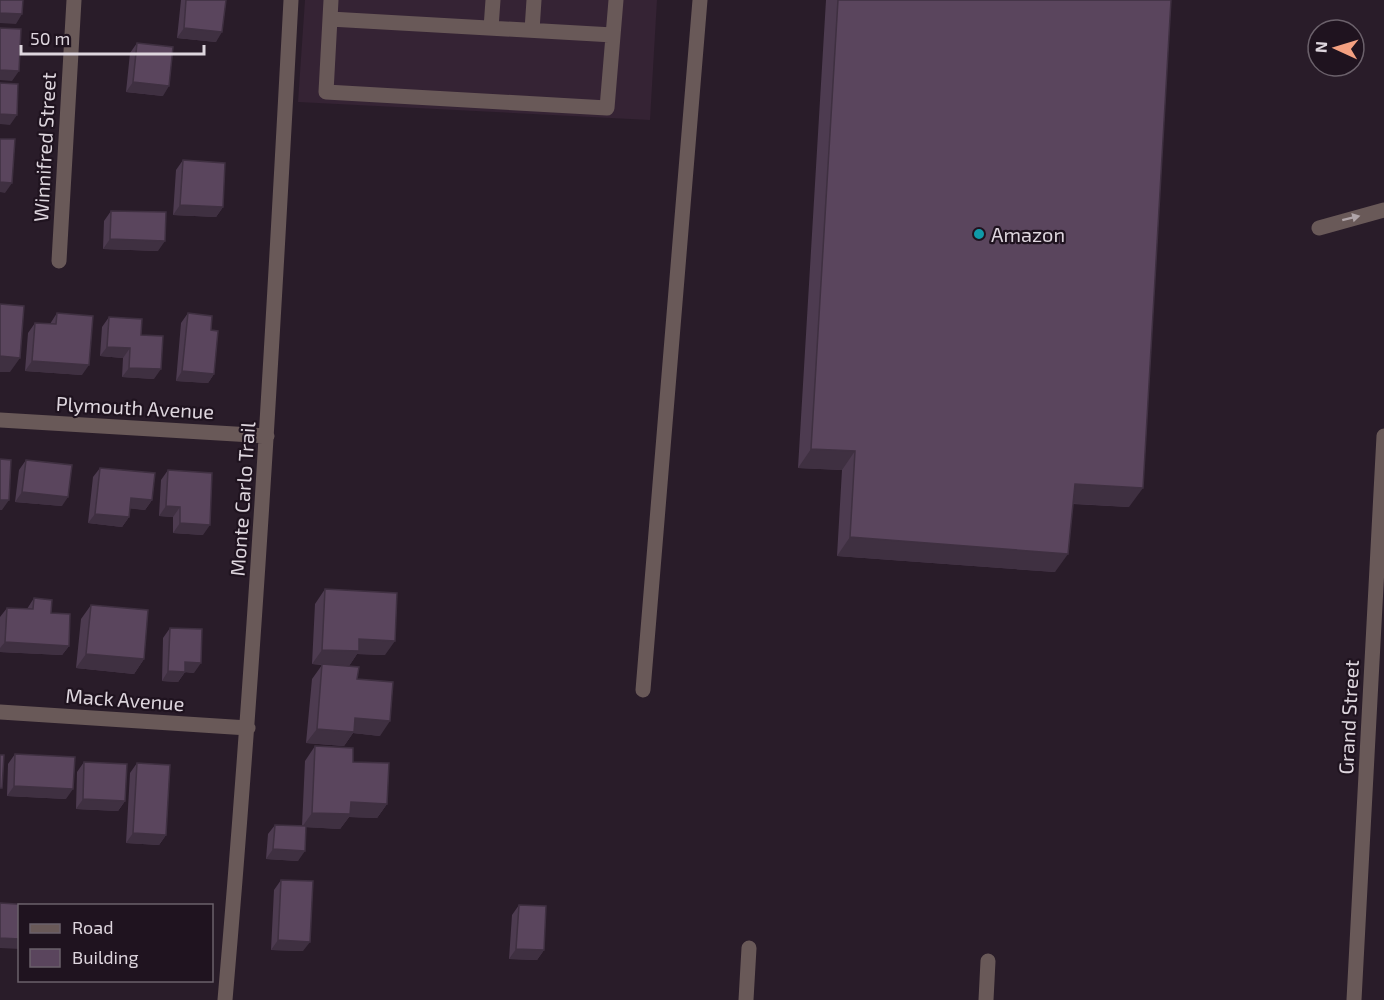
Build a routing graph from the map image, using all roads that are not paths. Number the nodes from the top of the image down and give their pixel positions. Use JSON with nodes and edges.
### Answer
{"nodes":[{"id":1,"x":74,"y":0,"type":"edge"},
{"id":2,"x":291,"y":0,"type":"edge"},
{"id":3,"x":331,"y":0,"type":"edge"},
{"id":4,"x":493,"y":0,"type":"edge"},
{"id":5,"x":534,"y":0,"type":"edge"},
{"id":6,"x":616,"y":0,"type":"edge"},
{"id":7,"x":700,"y":0,"type":"edge"},
{"id":8,"x":330,"y":19,"type":"junction"},
{"id":9,"x":491,"y":28,"type":"junction"},
{"id":10,"x":532,"y":30,"type":"junction"},
{"id":11,"x":613,"y":35,"type":"junction"},
{"id":12,"x":1384,"y":210,"type":"edge"},
{"id":13,"x":1319,"y":228,"type":"dead end"},
{"id":14,"x":59,"y":261,"type":"dead end"},
{"id":15,"x":0,"y":420,"type":"edge"},
{"id":16,"x":267,"y":436,"type":"junction"},
{"id":17,"x":1384,"y":436,"type":"edge"},
{"id":18,"x":643,"y":690,"type":"dead end"},
{"id":19,"x":0,"y":712,"type":"edge"},
{"id":20,"x":248,"y":728,"type":"junction"},
{"id":21,"x":749,"y":948,"type":"dead end"},
{"id":22,"x":988,"y":961,"type":"dead end"},
{"id":23,"x":225,"y":1000,"type":"edge"},
{"id":24,"x":747,"y":1000,"type":"edge"},
{"id":25,"x":986,"y":1000,"type":"edge"},
{"id":26,"x":1354,"y":1000,"type":"edge"}],
"edges":[{"from":1,"to":14,"type":"street","name":"Winnifred Street"},
{"from":2,"to":16,"type":"street","name":"Monte Carlo Trail"},
{"from":3,"to":8,"type":"street"},
{"from":4,"to":9,"type":"street"},
{"from":5,"to":10,"type":"street"},
{"from":6,"to":11,"type":"street"},
{"from":7,"to":18,"type":"street"},
{"from":8,"to":9,"type":"street"},
{"from":8,"to":11,"type":"street"},
{"from":9,"to":10,"type":"street"},
{"from":10,"to":11,"type":"street"},
{"from":13,"to":12,"type":"street","one_way":true},
{"from":15,"to":16,"type":"street","name":"Plymouth Avenue"},
{"from":16,"to":20,"type":"street","name":"Monte Carlo Trail"},
{"from":17,"to":26,"type":"street","name":"Grand Street"},
{"from":19,"to":20,"type":"street","name":"Mack Avenue"},
{"from":20,"to":23,"type":"street","name":"Monte Carlo Trail"},
{"from":21,"to":24,"type":"street"},
{"from":22,"to":25,"type":"street"}]}
